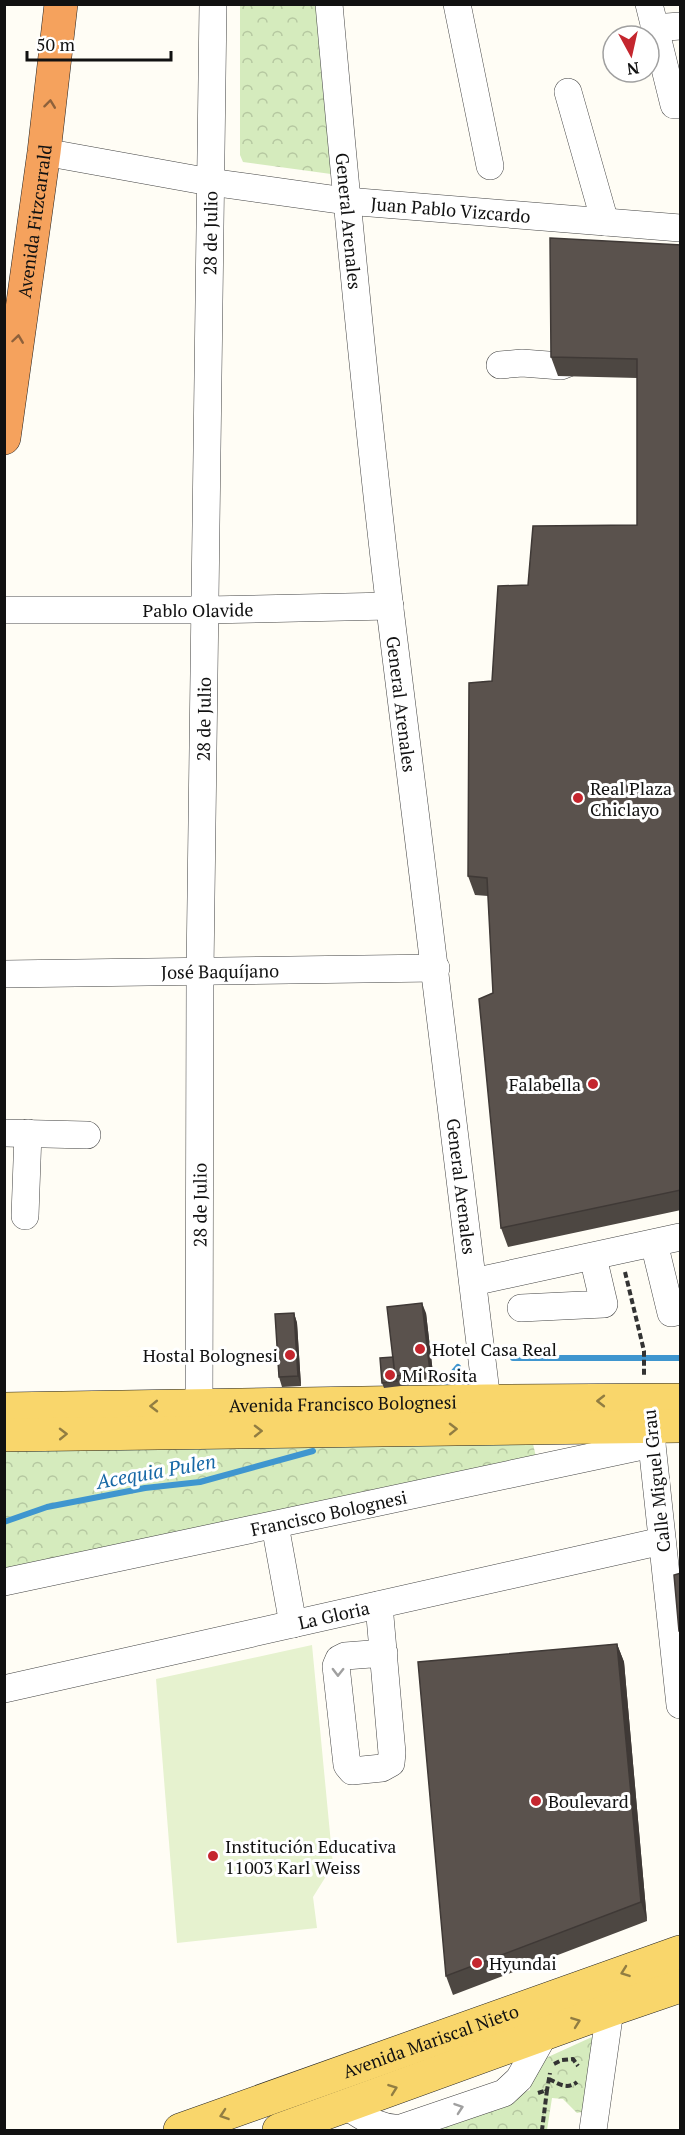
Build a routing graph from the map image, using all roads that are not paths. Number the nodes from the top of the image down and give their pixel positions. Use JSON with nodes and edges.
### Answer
{"nodes":[{"id":1,"x":61,"y":4,"type":"edge"},
{"id":2,"x":213,"y":4,"type":"edge"},
{"id":3,"x":329,"y":4,"type":"edge"},
{"id":4,"x":457,"y":4,"type":"edge"},
{"id":5,"x":661,"y":19,"type":"edge"},
{"id":6,"x":568,"y":92,"type":"dead end"},
{"id":7,"x":677,"y":105,"type":"edge"},
{"id":8,"x":44,"y":152,"type":"junction"},
{"id":9,"x":490,"y":166,"type":"dead end"},
{"id":10,"x":210,"y":182,"type":"junction"},
{"id":11,"x":346,"y":201,"type":"junction"},
{"id":12,"x":554,"y":219,"type":"junction"},
{"id":13,"x":605,"y":222,"type":"junction"},
{"id":14,"x":681,"y":228,"type":"edge"},
{"id":15,"x":560,"y":246,"type":"edge"},
{"id":16,"x":500,"y":365,"type":"dead end"},
{"id":17,"x":584,"y":368,"type":"edge"},
{"id":18,"x":4,"y":438,"type":"edge"},
{"id":19,"x":390,"y":606,"type":"junction"},
{"id":20,"x":4,"y":610,"type":"edge"},
{"id":21,"x":206,"y":610,"type":"junction"},
{"id":22,"x":436,"y":968,"type":"junction"},
{"id":23,"x":200,"y":972,"type":"junction"},
{"id":24,"x":4,"y":974,"type":"edge"},
{"id":25,"x":16,"y":1133,"type":"edge"},
{"id":26,"x":87,"y":1135,"type":"dead end"},
{"id":27,"x":26,"y":1216,"type":"dead end"},
{"id":28,"x":681,"y":1237,"type":"edge"},
{"id":29,"x":654,"y":1243,"type":"junction"},
{"id":30,"x":592,"y":1257,"type":"junction"},
{"id":31,"x":472,"y":1282,"type":"junction"},
{"id":32,"x":521,"y":1308,"type":"dead end"},
{"id":33,"x":681,"y":1311,"type":"edge"},
{"id":34,"x":681,"y":1400,"type":"edge"},
{"id":35,"x":487,"y":1401,"type":"junction"},
{"id":36,"x":4,"y":1409,"type":"edge"},
{"id":37,"x":655,"y":1415,"type":"edge"},
{"id":38,"x":199,"y":1419,"type":"junction"},
{"id":39,"x":4,"y":1435,"type":"edge"},
{"id":40,"x":275,"y":1526,"type":"junction"},
{"id":41,"x":662,"y":1541,"type":"junction"},
{"id":42,"x":4,"y":1582,"type":"edge"},
{"id":43,"x":379,"y":1605,"type":"junction"},
{"id":44,"x":293,"y":1624,"type":"junction"},
{"id":45,"x":384,"y":1653,"type":"dead end"},
{"id":46,"x":4,"y":1689,"type":"edge"},
{"id":47,"x":681,"y":1705,"type":"edge"},
{"id":48,"x":681,"y":1952,"type":"edge"},
{"id":49,"x":681,"y":1986,"type":"edge"},
{"id":50,"x":610,"y":2010,"type":"junction"},
{"id":51,"x":545,"y":2033,"type":"junction"},
{"id":52,"x":286,"y":2094,"type":"junction"},
{"id":53,"x":346,"y":2106,"type":"junction"},
{"id":54,"x":295,"y":2128,"type":"edge"},
{"id":55,"x":180,"y":2130,"type":"edge"},
{"id":56,"x":593,"y":2130,"type":"edge"}],
"edges":[{"from":8,"to":1,"type":"highway","name":"Avenida Fitzcarrald","one_way":true},
{"from":2,"to":10,"type":"street","name":"28 de Julio"},
{"from":3,"to":11,"type":"street","name":"General Arenales"},
{"from":4,"to":9,"type":"street"},
{"from":5,"to":7,"type":"street"},
{"from":6,"to":13,"type":"street"},
{"from":8,"to":10,"type":"street","name":"Juan Pablo Vizcardo"},
{"from":18,"to":8,"type":"highway","name":"Avenida Fitzcarrald","one_way":true},
{"from":10,"to":11,"type":"street","name":"Juan Pablo Vizcardo"},
{"from":10,"to":21,"type":"street","name":"28 de Julio"},
{"from":11,"to":12,"type":"street","name":"Juan Pablo Vizcardo"},
{"from":11,"to":19,"type":"street","name":"General Arenales"},
{"from":12,"to":13,"type":"street","name":"Juan Pablo Vizcardo"},
{"from":12,"to":15,"type":"street"},
{"from":13,"to":14,"type":"street","name":"Juan Pablo Vizcardo"},
{"from":16,"to":17,"type":"street"},
{"from":19,"to":21,"type":"street","name":"Pablo Olavide"},
{"from":19,"to":22,"type":"street","name":"General Arenales"},
{"from":20,"to":21,"type":"street","name":"Pablo Olavide"},
{"from":21,"to":23,"type":"street","name":"28 de Julio"},
{"from":22,"to":23,"type":"street","name":"José Baquíjano"},
{"from":22,"to":31,"type":"street","name":"General Arenales"},
{"from":23,"to":24,"type":"street","name":"José Baquíjano"},
{"from":23,"to":38,"type":"street","name":"28 de Julio"},
{"from":25,"to":26,"type":"street"},
{"from":25,"to":27,"type":"street"},
{"from":28,"to":29,"type":"street"},
{"from":29,"to":30,"type":"street"},
{"from":29,"to":33,"type":"street"},
{"from":30,"to":31,"type":"street"},
{"from":30,"to":32,"type":"street"},
{"from":31,"to":35,"type":"street","name":"General Arenales"},
{"from":34,"to":37,"type":"main road","name":"Avenida Francisco Bolognesi"},
{"from":37,"to":35,"type":"main road","name":"Avenida Francisco Bolognesi","one_way":true},
{"from":35,"to":38,"type":"main road","name":"Avenida Francisco Bolognesi"},
{"from":38,"to":36,"type":"main road","name":"Avenida Francisco Bolognesi","one_way":true},
{"from":38,"to":37,"type":"main road","name":"Avenida Francisco Bolognesi","one_way":true},
{"from":37,"to":40,"type":"street","name":"Francisco Bolognesi"},
{"from":37,"to":41,"type":"street","name":"Calle Miguel Grau"},
{"from":39,"to":38,"type":"main road","name":"Avenida Francisco Bolognesi","one_way":true},
{"from":40,"to":42,"type":"street","name":"Francisco Bolognesi"},
{"from":40,"to":44,"type":"street"},
{"from":41,"to":43,"type":"street","name":"La Gloria"},
{"from":41,"to":47,"type":"street","name":"Calle Miguel Grau"},
{"from":43,"to":44,"type":"street","name":"La Gloria"},
{"from":43,"to":45,"type":"street"},
{"from":44,"to":46,"type":"street","name":"La Gloria"},
{"from":48,"to":52,"type":"main road","name":"Avenida Mariscal Nieto","one_way":true},
{"from":49,"to":50,"type":"main road","name":"Avenida Mariscal Nieto"},
{"from":51,"to":50,"type":"main road","name":"Avenida Mariscal Nieto","one_way":true},
{"from":50,"to":56,"type":"street"},
{"from":53,"to":51,"type":"main road","name":"Avenida Mariscal Nieto","one_way":true},
{"from":53,"to":51,"type":"street","one_way":true},
{"from":52,"to":54,"type":"street"},
{"from":52,"to":55,"type":"main road","name":"Avenida Mariscal Nieto","one_way":true},
{"from":53,"to":54,"type":"main road","name":"Avenida Mariscal Nieto"}]}
